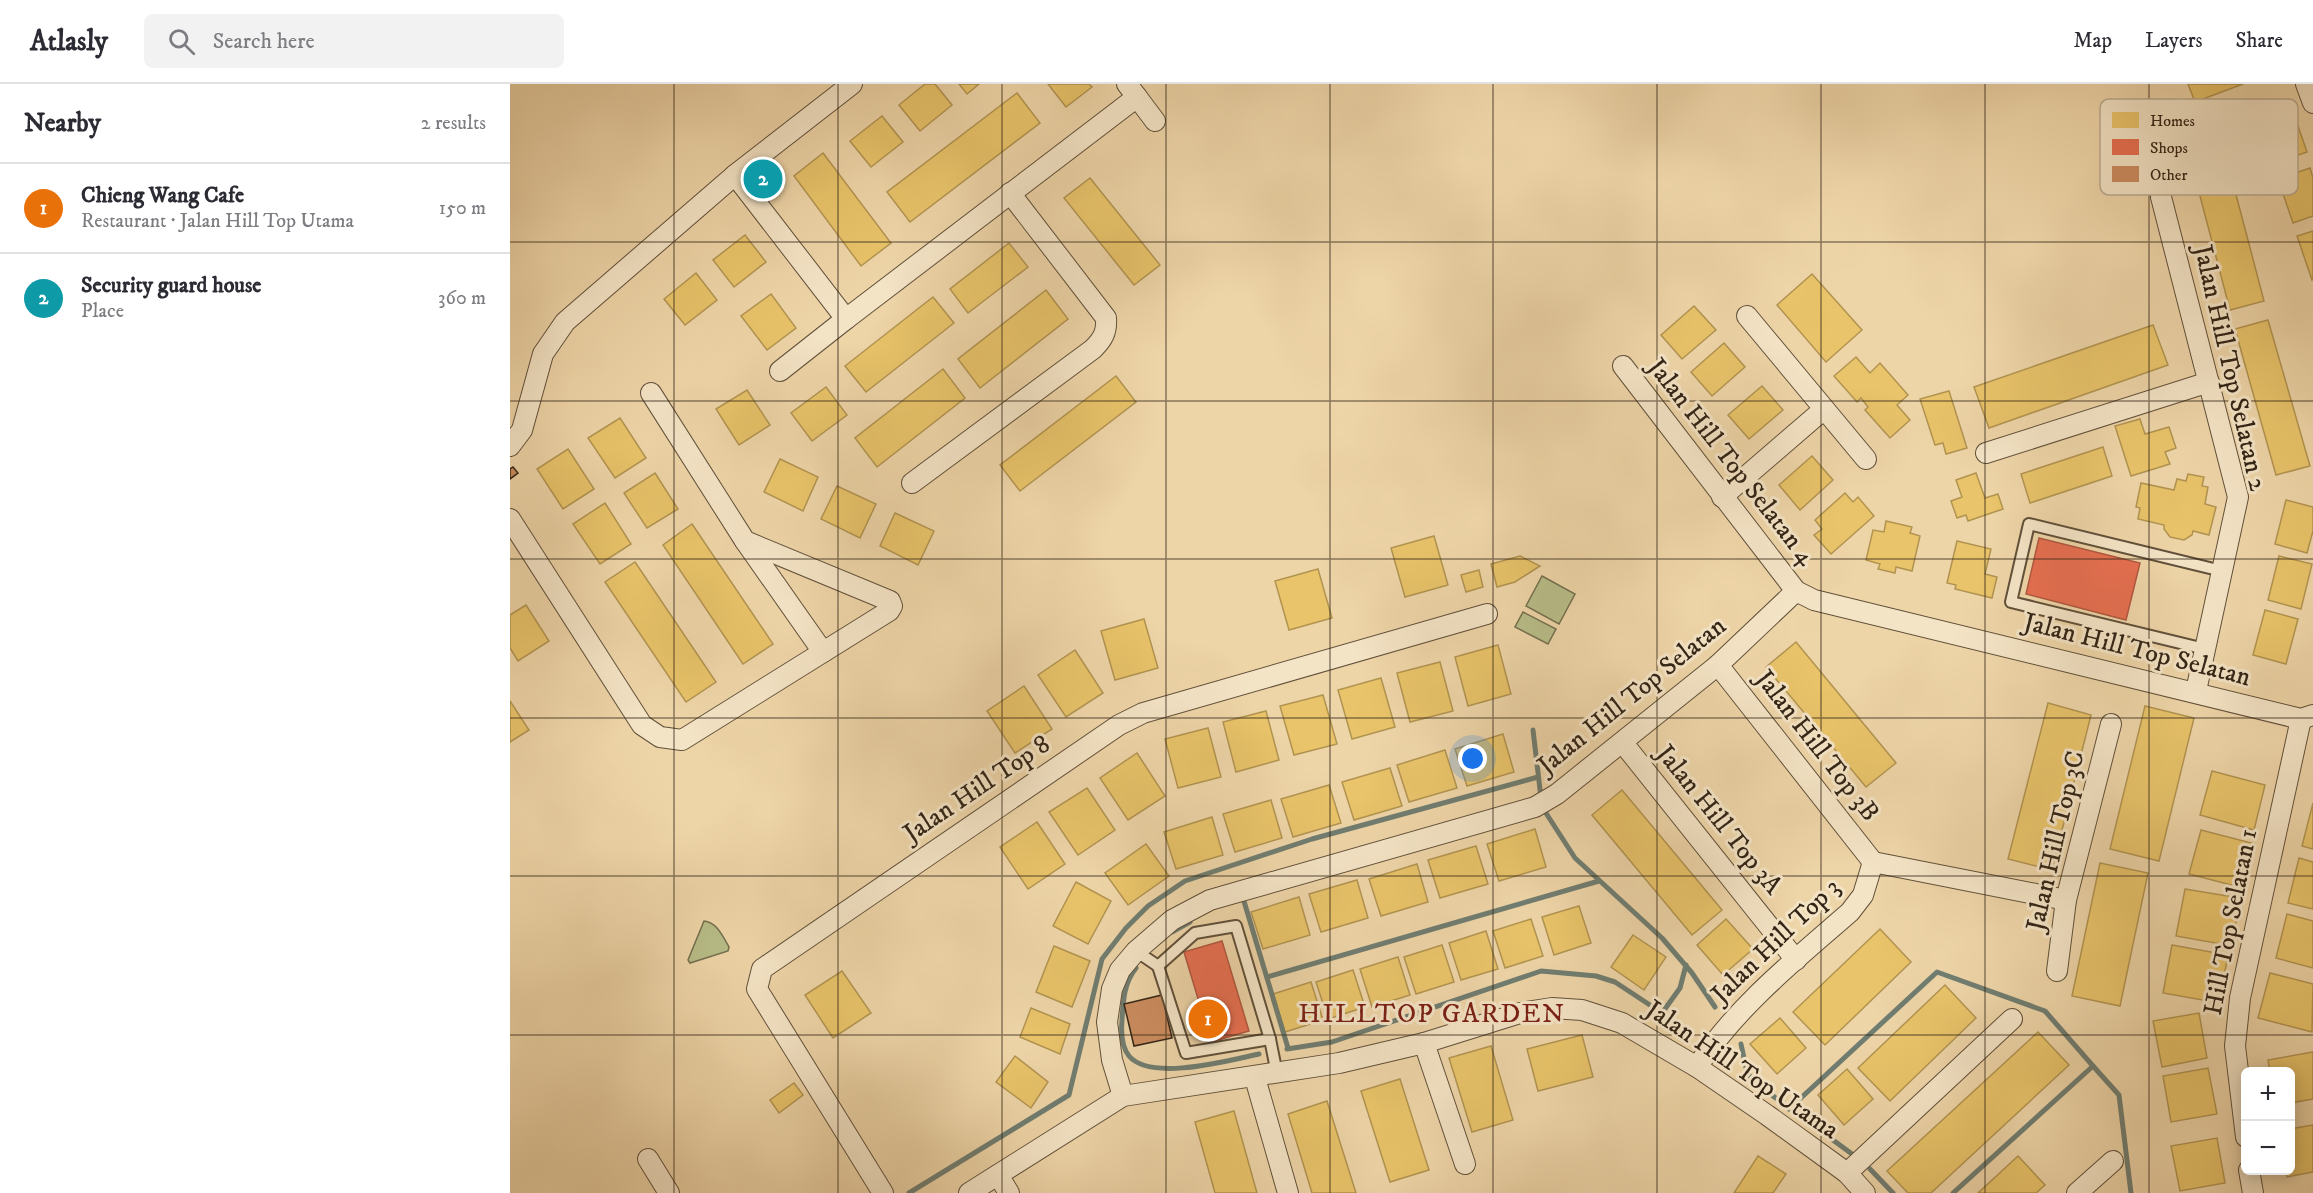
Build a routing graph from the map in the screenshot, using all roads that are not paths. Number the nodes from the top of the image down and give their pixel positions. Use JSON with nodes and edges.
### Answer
{"nodes":[{"id":1,"x":852,"y":84,"type":"edge"},
{"id":2,"x":2306,"y":84,"type":"edge"},
{"id":3,"x":1132,"y":91,"type":"edge"},
{"id":4,"x":2313,"y":103,"type":"edge"},
{"id":5,"x":1155,"y":121,"type":"dead end"},
{"id":6,"x":735,"y":175,"type":"junction"},
{"id":7,"x":1010,"y":193,"type":"junction"},
{"id":8,"x":2161,"y":197,"type":"dead end"},
{"id":9,"x":1747,"y":316,"type":"dead end"},
{"id":10,"x":846,"y":319,"type":"junction"},
{"id":11,"x":1623,"y":366,"type":"dead end"},
{"id":12,"x":780,"y":371,"type":"dead end"},
{"id":13,"x":2209,"y":382,"type":"junction"},
{"id":14,"x":651,"y":393,"type":"dead end"},
{"id":15,"x":1823,"y":410,"type":"junction"},
{"id":16,"x":510,"y":446,"type":"edge"},
{"id":17,"x":1986,"y":453,"type":"dead end"},
{"id":18,"x":1866,"y":459,"type":"dead end"},
{"id":19,"x":912,"y":483,"type":"dead end"},
{"id":20,"x":1722,"y":497,"type":"junction"},
{"id":21,"x":510,"y":519,"type":"edge"},
{"id":22,"x":745,"y":541,"type":"junction"},
{"id":23,"x":2222,"y":571,"type":"junction"},
{"id":24,"x":1796,"y":591,"type":"junction"},
{"id":25,"x":1487,"y":614,"type":"dead end"},
{"id":26,"x":2205,"y":650,"type":"junction"},
{"id":27,"x":822,"y":652,"type":"junction"},
{"id":28,"x":1718,"y":664,"type":"junction"},
{"id":29,"x":2196,"y":692,"type":"junction"},
{"id":30,"x":2307,"y":717,"type":"edge"},
{"id":31,"x":2111,"y":724,"type":"dead end"},
{"id":32,"x":1623,"y":743,"type":"junction"},
{"id":33,"x":1873,"y":861,"type":"junction"},
{"id":34,"x":2066,"y":900,"type":"junction"},
{"id":35,"x":1136,"y":951,"type":"junction"},
{"id":36,"x":1796,"y":960,"type":"junction"},
{"id":37,"x":1158,"y":966,"type":"junction"},
{"id":38,"x":2057,"y":971,"type":"dead end"},
{"id":39,"x":2012,"y":1019,"type":"dead end"},
{"id":40,"x":1270,"y":1039,"type":"junction"},
{"id":41,"x":1424,"y":1043,"type":"junction"},
{"id":42,"x":1697,"y":1068,"type":"junction"},
{"id":43,"x":1277,"y":1074,"type":"junction"},
{"id":44,"x":1255,"y":1078,"type":"junction"},
{"id":45,"x":1123,"y":1096,"type":"junction"},
{"id":46,"x":2244,"y":1121,"type":"edge"},
{"id":47,"x":648,"y":1159,"type":"dead end"},
{"id":48,"x":2113,"y":1161,"type":"dead end"},
{"id":49,"x":1465,"y":1164,"type":"dead end"},
{"id":50,"x":1846,"y":1173,"type":"junction"},
{"id":51,"x":998,"y":1175,"type":"junction"},
{"id":52,"x":2250,"y":1175,"type":"edge"},
{"id":53,"x":669,"y":1193,"type":"edge"},
{"id":54,"x":882,"y":1193,"type":"edge"},
{"id":55,"x":969,"y":1193,"type":"edge"},
{"id":56,"x":1009,"y":1193,"type":"edge"},
{"id":57,"x":1288,"y":1193,"type":"edge"},
{"id":58,"x":1865,"y":1193,"type":"edge"},
{"id":59,"x":2078,"y":1193,"type":"edge"},
{"id":60,"x":2253,"y":1193,"type":"edge"}],
"edges":[{"from":1,"to":6,"type":"street"},
{"from":2,"to":4,"type":"street"},
{"from":3,"to":5,"type":"street"},
{"from":3,"to":7,"type":"street"},
{"from":6,"to":10,"type":"street"},
{"from":6,"to":16,"type":"street"},
{"from":7,"to":10,"type":"street"},
{"from":7,"to":19,"type":"street"},
{"from":8,"to":13,"type":"street","name":"Jalan Hill Top Selatan 2"},
{"from":9,"to":15,"type":"street"},
{"from":10,"to":12,"type":"street"},
{"from":11,"to":20,"type":"street","name":"Jalan Hill Top Selatan 4"},
{"from":13,"to":17,"type":"street"},
{"from":13,"to":23,"type":"street","name":"Jalan Hill Top Selatan 2"},
{"from":14,"to":22,"type":"street"},
{"from":15,"to":18,"type":"street"},
{"from":15,"to":20,"type":"street"},
{"from":20,"to":24,"type":"street","name":"Jalan Hill Top Selatan 4"},
{"from":21,"to":27,"type":"street"},
{"from":22,"to":27,"type":"street"},
{"from":22,"to":27,"type":"street"},
{"from":23,"to":26,"type":"street","name":"Jalan Hill Top Selatan 2"},
{"from":23,"to":26,"type":"lane"},
{"from":24,"to":28,"type":"street","name":"Jalan Hill Top Selatan"},
{"from":24,"to":29,"type":"street","name":"Jalan Hill Top Selatan"},
{"from":25,"to":54,"type":"street","name":"Jalan Hill Top 8"},
{"from":26,"to":29,"type":"street","name":"Jalan Hill Top Selatan 2"},
{"from":28,"to":32,"type":"street","name":"Jalan Hill Top Selatan"},
{"from":28,"to":33,"type":"street","name":"Jalan Hill Top 3B"},
{"from":29,"to":30,"type":"street","name":"Jalan Hill Top Selatan"},
{"from":30,"to":46,"type":"street","name":"Hill Top Selatan 1"},
{"from":31,"to":34,"type":"street","name":"Jalan Hill Top 3C"},
{"from":32,"to":35,"type":"street","name":"Jalan Hill Top Selatan"},
{"from":32,"to":36,"type":"street","name":"Jalan Hill Top 3A"},
{"from":33,"to":34,"type":"street"},
{"from":33,"to":36,"type":"street","name":"Jalan Hill Top 3"},
{"from":34,"to":38,"type":"street","name":"Jalan Hill Top 3C"},
{"from":35,"to":37,"type":"lane"},
{"from":35,"to":45,"type":"street","name":"Jalan Hill Top Selatan"},
{"from":36,"to":42,"type":"street","name":"Jalan Hill Top 3"},
{"from":37,"to":40,"type":"lane"},
{"from":37,"to":40,"type":"lane"},
{"from":39,"to":50,"type":"street"},
{"from":40,"to":43,"type":"lane"},
{"from":41,"to":42,"type":"street","name":"Jalan Hill Top Utama"},
{"from":41,"to":43,"type":"street","name":"Jalan Hill Top Utama"},
{"from":41,"to":49,"type":"street"},
{"from":42,"to":50,"type":"street","name":"Jalan Hill Top Utama"},
{"from":43,"to":44,"type":"street","name":"Jalan Hill Top Utama"},
{"from":44,"to":45,"type":"street","name":"Jalan Hill Top Utama"},
{"from":44,"to":57,"type":"street"},
{"from":45,"to":51,"type":"street","name":"Jalan Hill Top Utama"},
{"from":47,"to":53,"type":"street"},
{"from":48,"to":59,"type":"street"},
{"from":50,"to":58,"type":"street","name":"Jalan Hill Top Utama"},
{"from":51,"to":55,"type":"street","name":"Jalan Hill Top Utama"},
{"from":51,"to":56,"type":"street"},
{"from":52,"to":60,"type":"street"}]}
